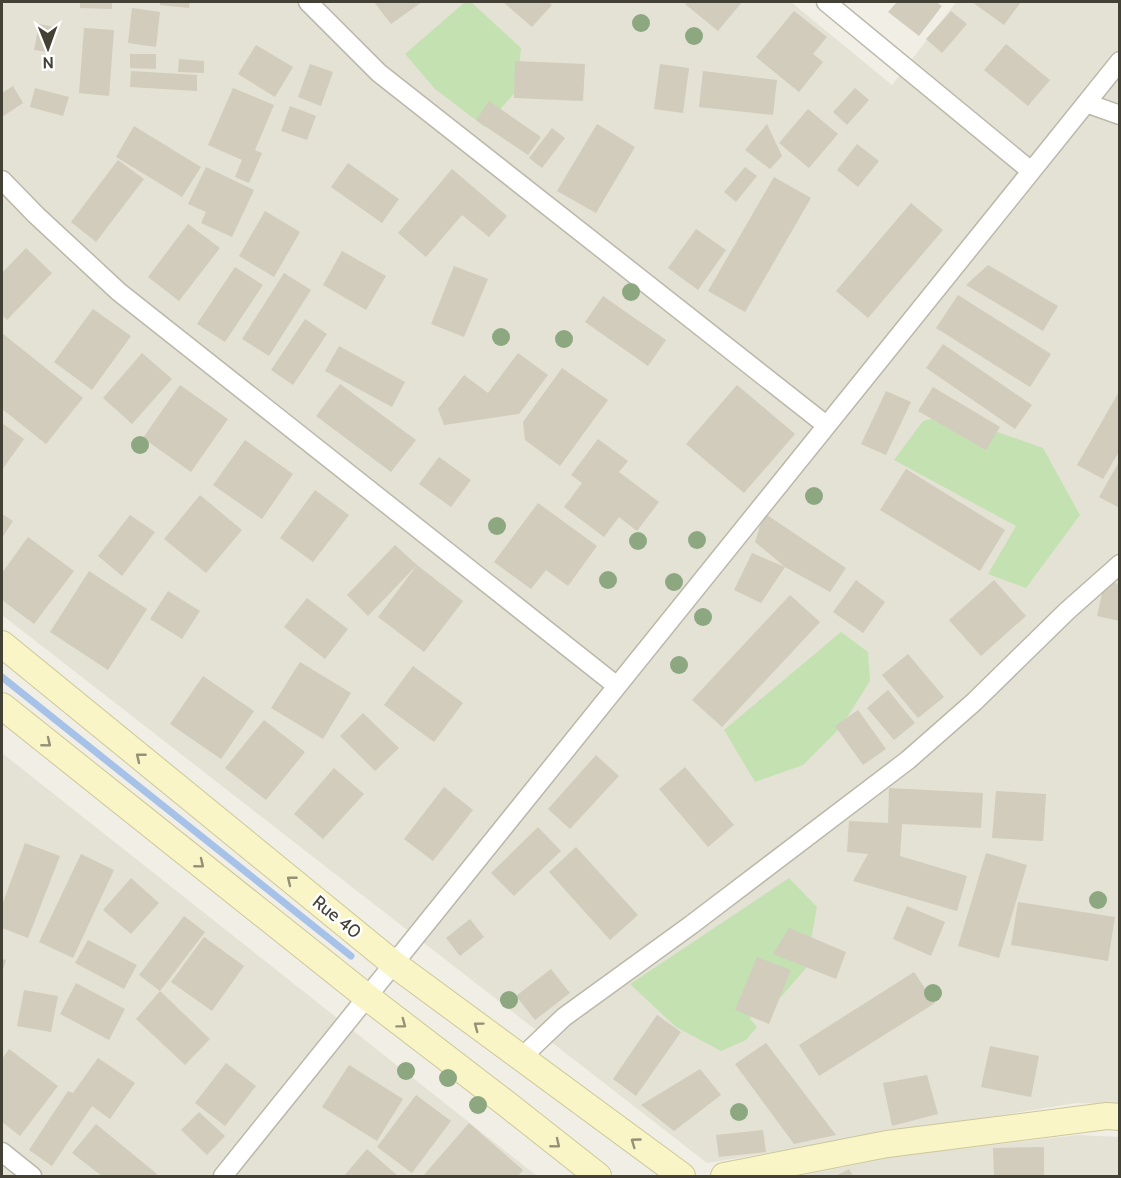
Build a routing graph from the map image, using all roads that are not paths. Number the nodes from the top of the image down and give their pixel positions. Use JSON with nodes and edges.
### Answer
{"nodes":[{"id":1,"x":308,"y":2,"type":"edge"},
{"id":2,"x":826,"y":2,"type":"edge"},
{"id":3,"x":1119,"y":61,"type":"edge"},
{"id":4,"x":1086,"y":102,"type":"junction"},
{"id":5,"x":1119,"y":115,"type":"edge"},
{"id":6,"x":1031,"y":171,"type":"junction"},
{"id":7,"x":2,"y":180,"type":"edge"},
{"id":8,"x":826,"y":425,"type":"junction"},
{"id":9,"x":1119,"y":564,"type":"edge"},
{"id":10,"x":2,"y":644,"type":"edge"},
{"id":11,"x":616,"y":686,"type":"junction"},
{"id":12,"x":2,"y":706,"type":"edge"},
{"id":13,"x":394,"y":964,"type":"junction"},
{"id":14,"x":367,"y":997,"type":"junction"},
{"id":15,"x":521,"y":1058,"type":"junction"},
{"id":16,"x":1115,"y":1113,"type":"edge"},
{"id":17,"x":2,"y":1152,"type":"edge"},
{"id":18,"x":32,"y":1176,"type":"edge"},
{"id":19,"x":223,"y":1176,"type":"edge"},
{"id":20,"x":598,"y":1176,"type":"edge"},
{"id":21,"x":682,"y":1176,"type":"edge"},
{"id":22,"x":724,"y":1176,"type":"edge"}],
"edges":[{"from":1,"to":8,"type":"street"},
{"from":2,"to":6,"type":"street"},
{"from":3,"to":4,"type":"street"},
{"from":4,"to":5,"type":"street"},
{"from":4,"to":6,"type":"street"},
{"from":6,"to":8,"type":"street"},
{"from":7,"to":11,"type":"street"},
{"from":8,"to":11,"type":"street"},
{"from":9,"to":15,"type":"street"},
{"from":13,"to":10,"type":"main road","name":"Rue 40","one_way":true},
{"from":11,"to":13,"type":"street"},
{"from":12,"to":14,"type":"main road","one_way":true},
{"from":13,"to":14,"type":"street"},
{"from":15,"to":13,"type":"main road","name":"Rue 40","one_way":true},
{"from":14,"to":19,"type":"street"},
{"from":14,"to":20,"type":"main road","one_way":true},
{"from":21,"to":15,"type":"main road","name":"Rue 40","one_way":true},
{"from":16,"to":22,"type":"main road"},
{"from":17,"to":18,"type":"street"}]}
